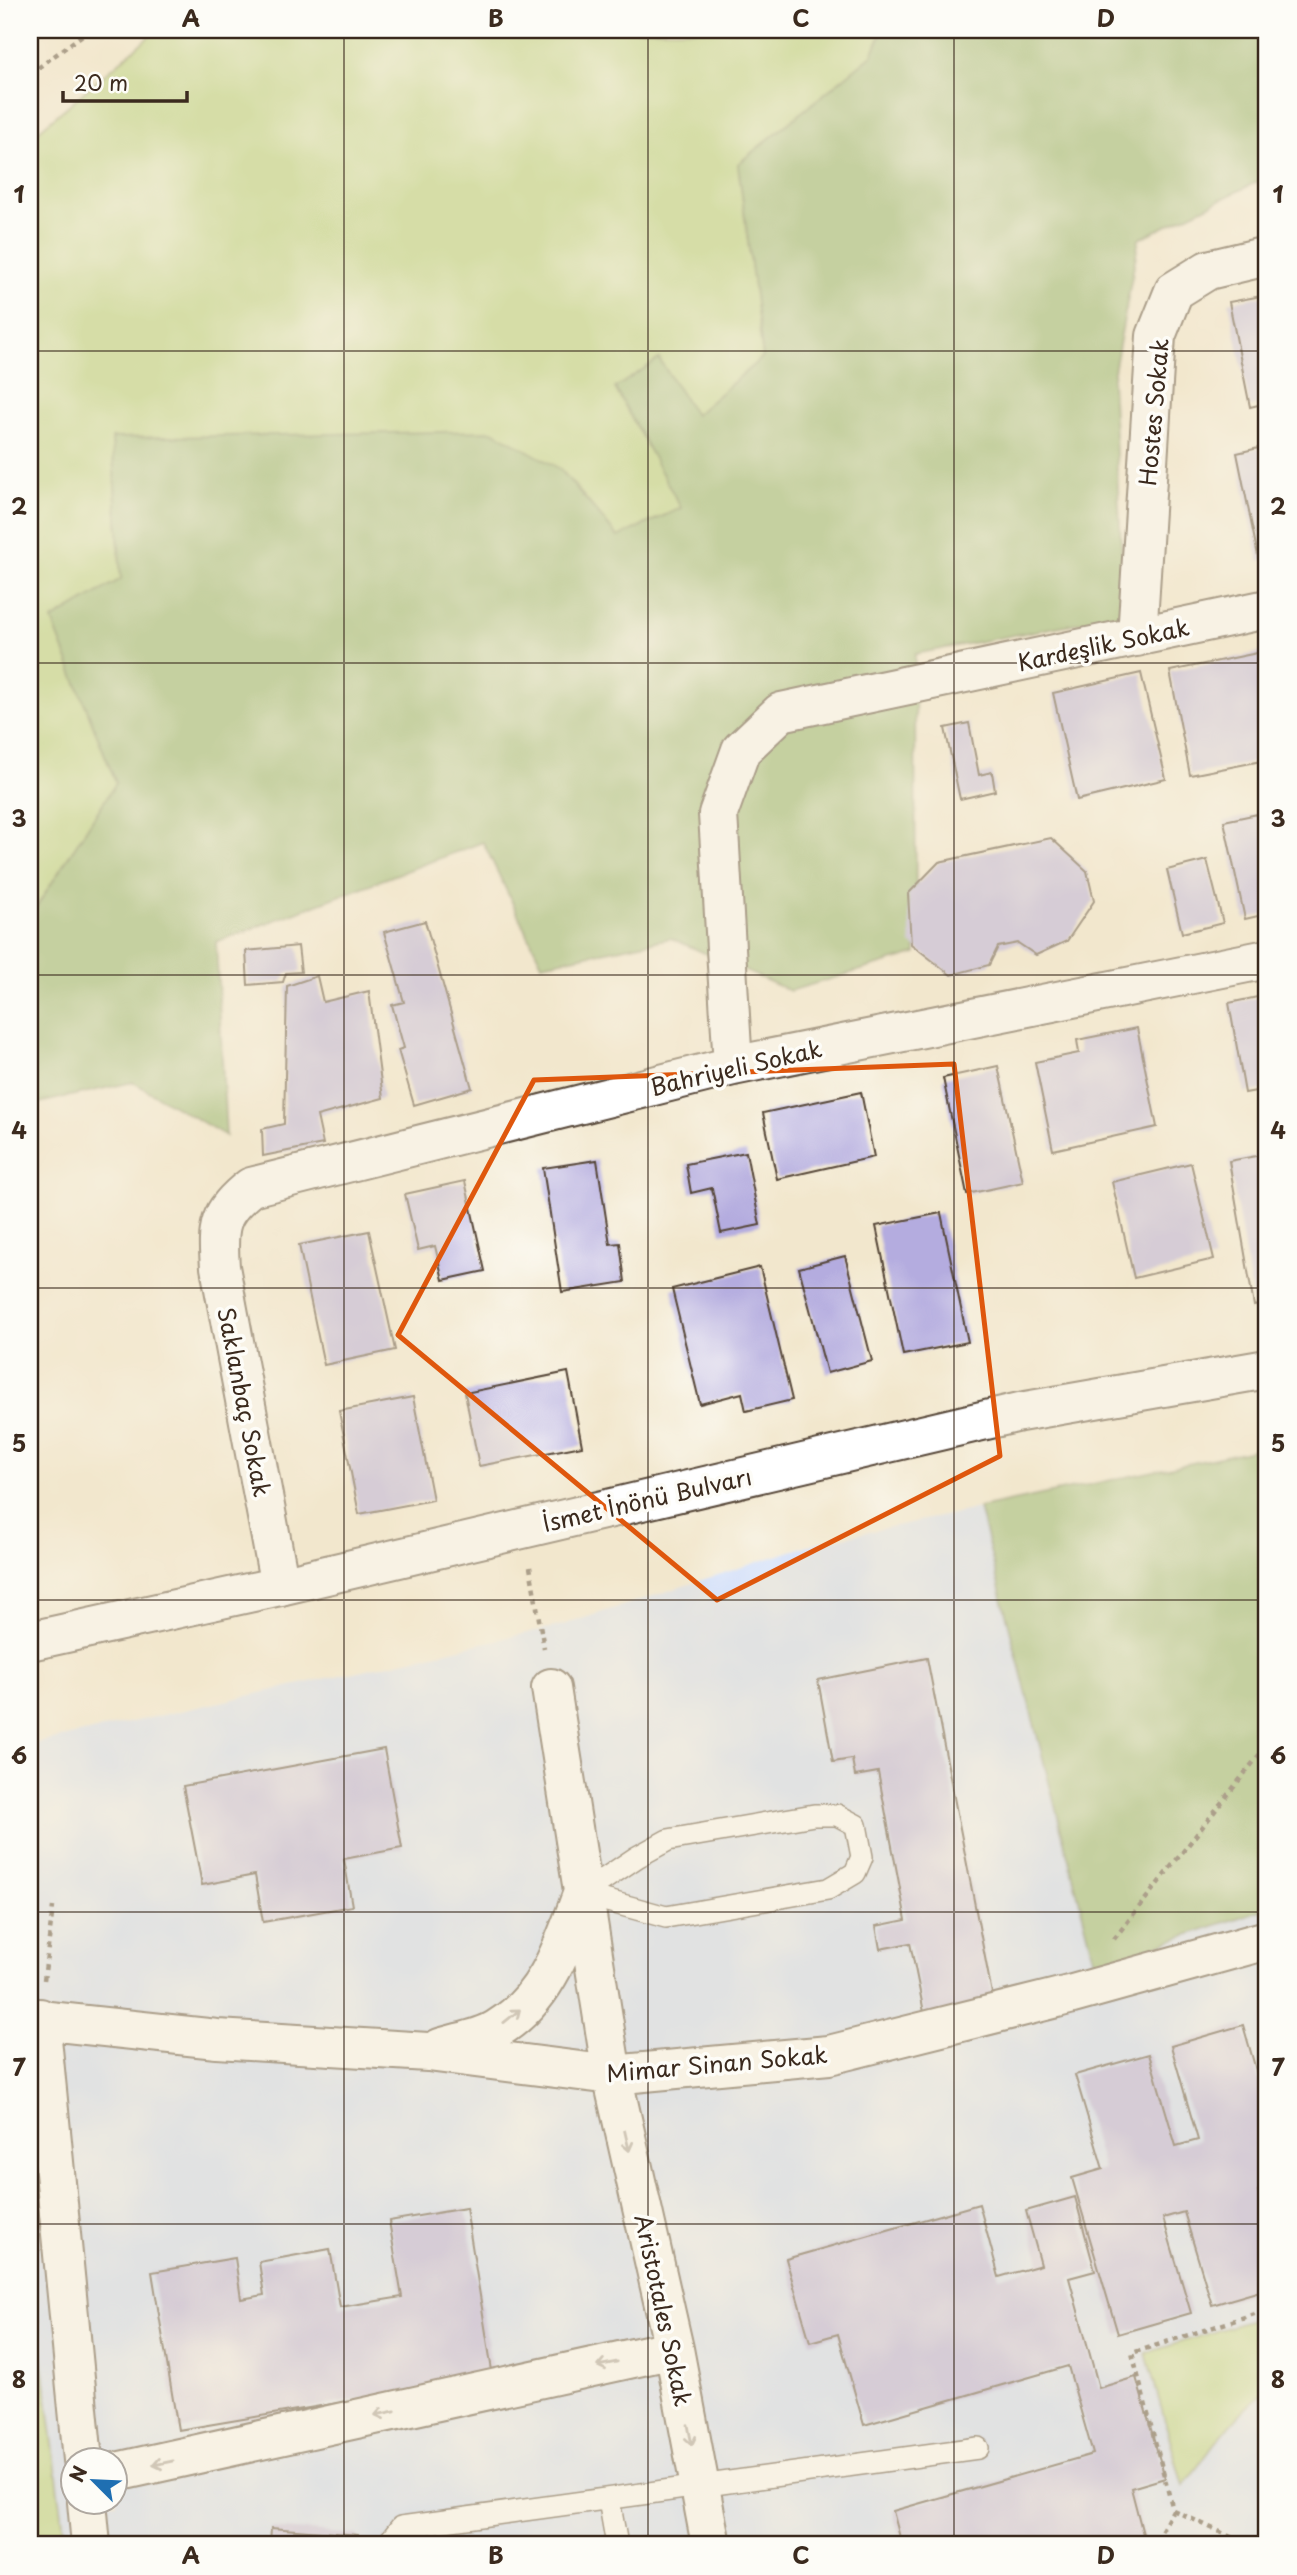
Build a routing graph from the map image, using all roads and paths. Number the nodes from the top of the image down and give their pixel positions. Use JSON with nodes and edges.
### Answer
{"nodes":[{"id":1,"x":89,"y":30,"type":"edge"},
{"id":2,"x":30,"y":74,"type":"edge"},
{"id":3,"x":1267,"y":256,"type":"edge"},
{"id":4,"x":1267,"y":609,"type":"edge"},
{"id":5,"x":1137,"y":637,"type":"junction"},
{"id":6,"x":1267,"y":959,"type":"edge"},
{"id":7,"x":733,"y":1066,"type":"junction"},
{"id":8,"x":222,"y":1217,"type":"joint"},
{"id":9,"x":1267,"y":1369,"type":"edge"},
{"id":10,"x":522,"y":1528,"type":"junction"},
{"id":11,"x":279,"y":1586,"type":"junction"},
{"id":12,"x":30,"y":1642,"type":"edge"},
{"id":13,"x":551,"y":1688,"type":"joint"},
{"id":14,"x":1267,"y":1745,"type":"edge"},
{"id":15,"x":583,"y":1895,"type":"junction"},
{"id":16,"x":53,"y":1908,"type":"dead end"},
{"id":17,"x":1267,"y":1940,"type":"edge"},
{"id":18,"x":1112,"y":1941,"type":"dead end"},
{"id":19,"x":35,"y":2019,"type":"edge"},
{"id":20,"x":428,"y":2052,"type":"junction"},
{"id":21,"x":612,"y":2075,"type":"junction"},
{"id":22,"x":1267,"y":2310,"type":"edge"},
{"id":23,"x":674,"y":2349,"type":"junction"},
{"id":24,"x":82,"y":2446,"type":"edge"},
{"id":25,"x":978,"y":2448,"type":"dead end"},
{"id":26,"x":130,"y":2469,"type":"edge"},
{"id":27,"x":700,"y":2484,"type":"junction"},
{"id":28,"x":609,"y":2500,"type":"junction"},
{"id":29,"x":1173,"y":2510,"type":"junction"},
{"id":30,"x":88,"y":2516,"type":"edge"},
{"id":31,"x":91,"y":2545,"type":"edge"},
{"id":32,"x":391,"y":2545,"type":"edge"},
{"id":33,"x":617,"y":2545,"type":"edge"},
{"id":34,"x":711,"y":2545,"type":"edge"},
{"id":35,"x":1137,"y":2545,"type":"edge"},
{"id":36,"x":1246,"y":2545,"type":"edge"}],
"edges":[{"from":1,"to":2,"type":"path"},
{"from":3,"to":5,"type":"street","name":"Hostes Sokak"},
{"from":4,"to":5,"type":"street","name":"Kardeşlik Sokak"},
{"from":5,"to":7,"type":"street","name":"Kardeşlik Sokak"},
{"from":6,"to":7,"type":"street","name":"Bahriyeli Sokak"},
{"from":7,"to":8,"type":"street","name":"Bahriyeli Sokak"},
{"from":8,"to":11,"type":"street","name":"Saklanbaç Sokak"},
{"from":9,"to":10,"type":"street","name":"İsmet İnönü Bulvarı"},
{"from":10,"to":11,"type":"street","name":"İsmet İnönü Bulvarı"},
{"from":10,"to":13,"type":"path"},
{"from":11,"to":12,"type":"street","name":"İsmet İnönü Bulvarı"},
{"from":13,"to":15,"type":"street","name":"Aristotales Sokak"},
{"from":14,"to":18,"type":"path"},
{"from":15,"to":15,"type":"lane"},
{"from":20,"to":15,"type":"street","one_way":true},
{"from":15,"to":21,"type":"street","name":"Aristotales Sokak"},
{"from":16,"to":19,"type":"path"},
{"from":17,"to":21,"type":"street","name":"Mimar Sinan Sokak"},
{"from":19,"to":20,"type":"street","name":"Mimar Sinan Sokak"},
{"from":19,"to":24,"type":"street"},
{"from":20,"to":21,"type":"street","name":"Mimar Sinan Sokak"},
{"from":21,"to":23,"type":"street","name":"Aristotales Sokak","one_way":true},
{"from":22,"to":29,"type":"path"},
{"from":23,"to":26,"type":"street","one_way":true},
{"from":23,"to":27,"type":"street","name":"Aristotales Sokak","one_way":true},
{"from":25,"to":27,"type":"lane"},
{"from":27,"to":28,"type":"lane"},
{"from":27,"to":34,"type":"street","name":"Aristotales Sokak"},
{"from":28,"to":32,"type":"lane"},
{"from":28,"to":33,"type":"lane"},
{"from":29,"to":35,"type":"path"},
{"from":29,"to":36,"type":"path"},
{"from":30,"to":31,"type":"street"}]}
